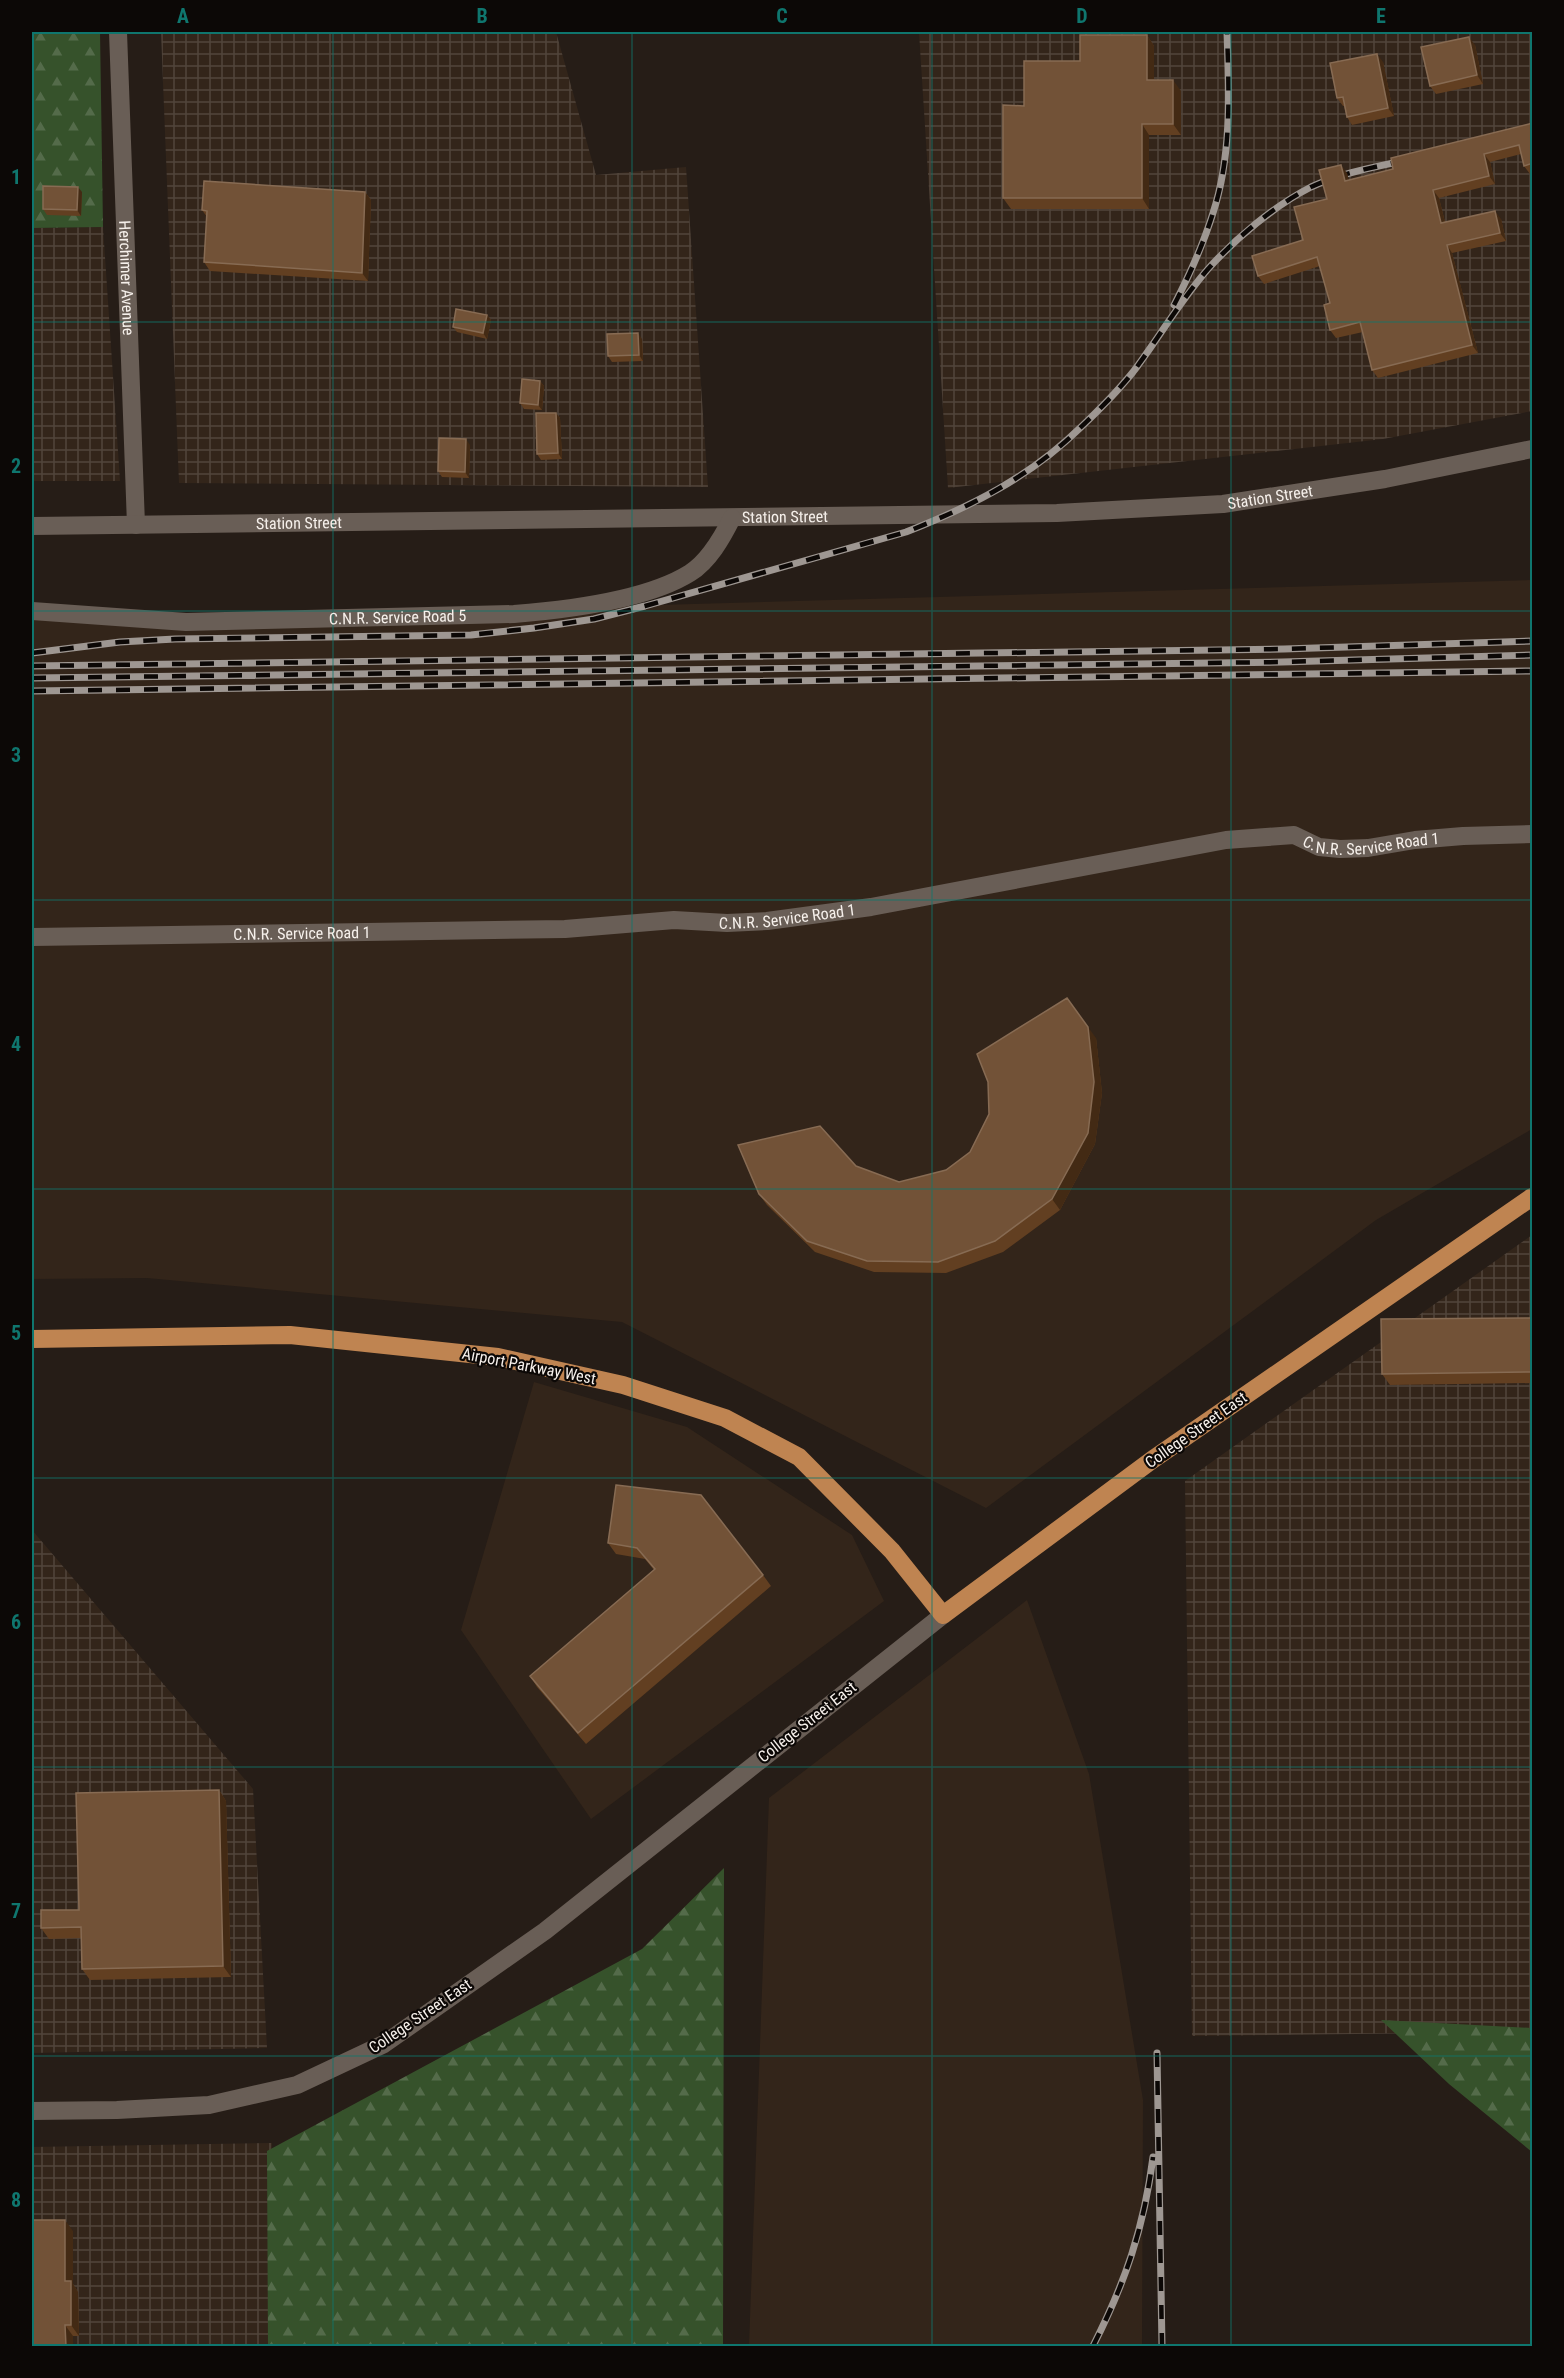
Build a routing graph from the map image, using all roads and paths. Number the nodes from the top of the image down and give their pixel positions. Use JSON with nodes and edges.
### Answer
{"nodes":[{"id":1,"x":118,"y":32,"type":"edge"},
{"id":2,"x":1533,"y":448,"type":"edge"},
{"id":3,"x":732,"y":518,"type":"junction"},
{"id":4,"x":136,"y":525,"type":"junction"},
{"id":5,"x":32,"y":526,"type":"edge"},
{"id":6,"x":32,"y":611,"type":"edge"},
{"id":7,"x":1533,"y":834,"type":"edge"},
{"id":8,"x":32,"y":937,"type":"edge"},
{"id":9,"x":1533,"y":1197,"type":"edge"},
{"id":10,"x":32,"y":1339,"type":"edge"},
{"id":11,"x":943,"y":1615,"type":"junction"},
{"id":12,"x":32,"y":2111,"type":"edge"}],
"edges":[{"from":1,"to":4,"type":"street","name":"Herchimer Avenue"},
{"from":2,"to":3,"type":"street","name":"Station Street"},
{"from":3,"to":4,"type":"street","name":"Station Street"},
{"from":3,"to":6,"type":"street","name":"C.N.R. Service Road 5"},
{"from":4,"to":5,"type":"street","name":"Station Street"},
{"from":7,"to":8,"type":"street","name":"C.N.R. Service Road 1"},
{"from":9,"to":11,"type":"main road","name":"College Street East"},
{"from":10,"to":11,"type":"main road","name":"Airport Parkway West"},
{"from":11,"to":12,"type":"street","name":"College Street East"}]}
